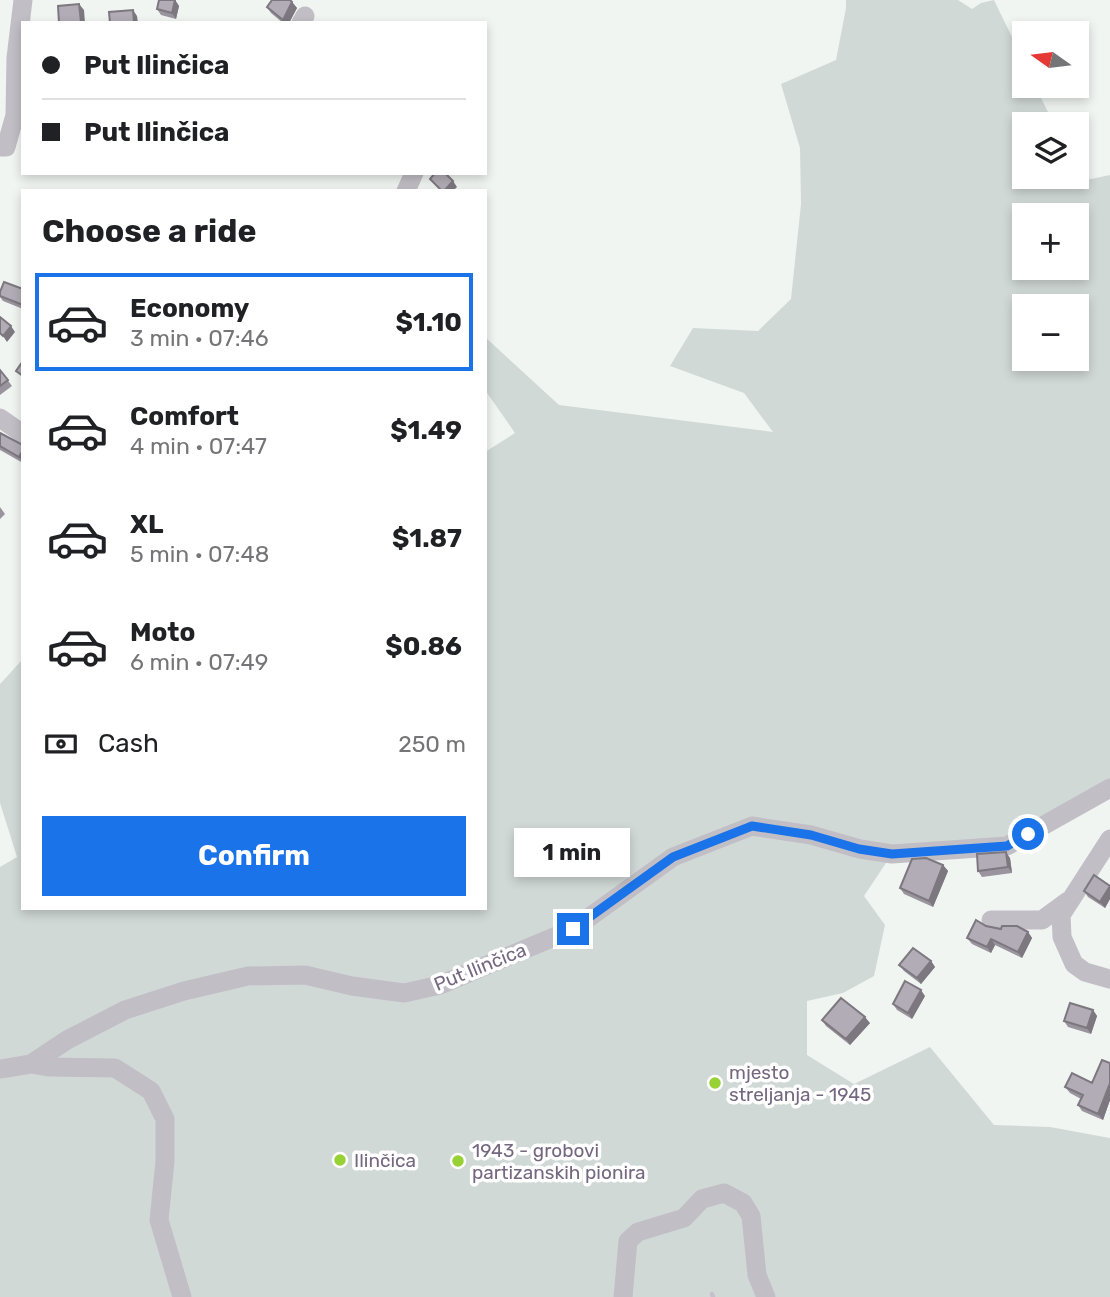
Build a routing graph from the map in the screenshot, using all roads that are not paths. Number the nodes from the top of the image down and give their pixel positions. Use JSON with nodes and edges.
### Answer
{"nodes":[{"id":1,"x":23,"y":0,"type":"edge"},
{"id":2,"x":13,"y":58,"type":"edge"},
{"id":3,"x":0,"y":147,"type":"edge"},
{"id":4,"x":0,"y":418,"type":"edge"},
{"id":5,"x":21,"y":433,"type":"edge"},
{"id":6,"x":1110,"y":788,"type":"edge"},
{"id":7,"x":1110,"y":839,"type":"edge"},
{"id":8,"x":1069,"y":901,"type":"junction"},
{"id":9,"x":991,"y":920,"type":"dead end"},
{"id":10,"x":1110,"y":979,"type":"edge"},
{"id":11,"x":31,"y":1064,"type":"junction"},
{"id":12,"x":0,"y":1069,"type":"edge"},
{"id":13,"x":182,"y":1297,"type":"edge"},
{"id":14,"x":623,"y":1297,"type":"edge"},
{"id":15,"x":766,"y":1297,"type":"edge"}],
"edges":[{"from":1,"to":2,"type":"street"},
{"from":2,"to":3,"type":"street"},
{"from":4,"to":5,"type":"street"},
{"from":6,"to":11,"type":"street","name":"Put Ilinčica"},
{"from":7,"to":8,"type":"street"},
{"from":8,"to":9,"type":"street"},
{"from":8,"to":10,"type":"street"},
{"from":11,"to":12,"type":"street","name":"Put Ilinčica"},
{"from":11,"to":13,"type":"street","name":"Put Ilinčica"},
{"from":14,"to":15,"type":"street"}]}
